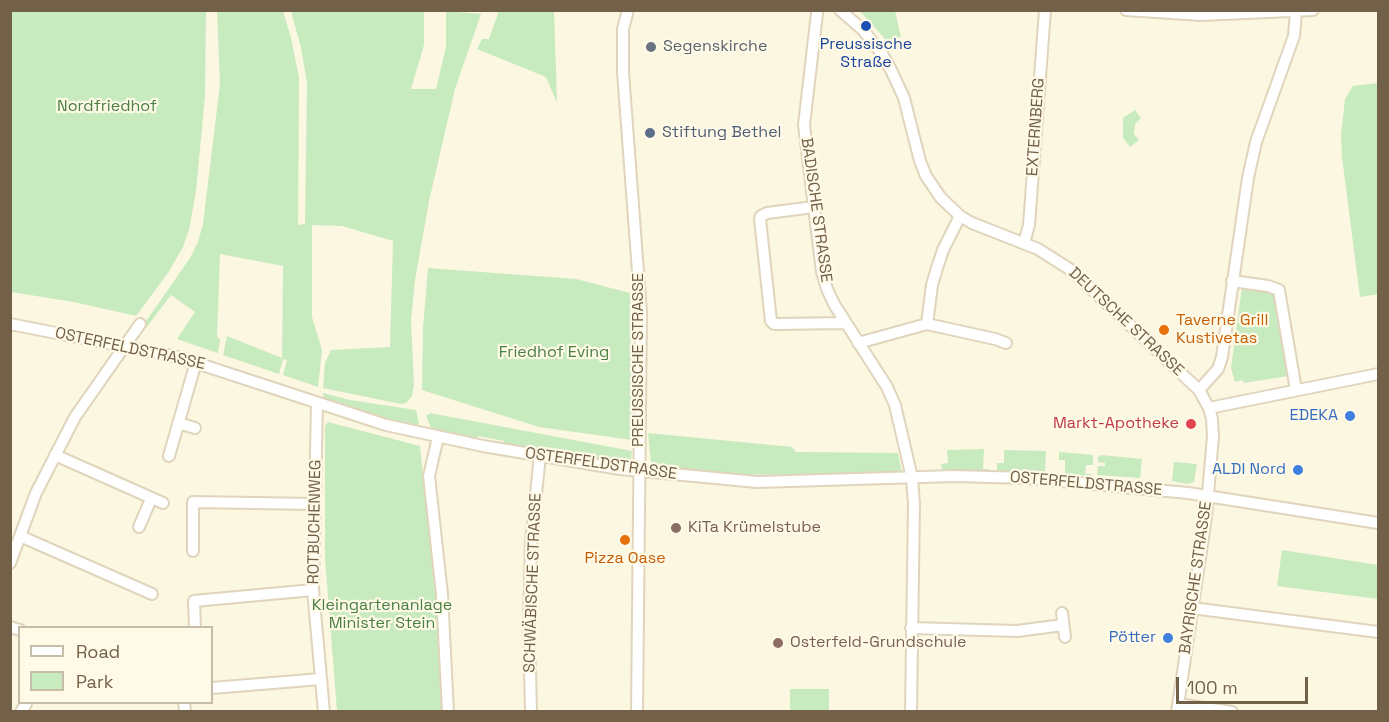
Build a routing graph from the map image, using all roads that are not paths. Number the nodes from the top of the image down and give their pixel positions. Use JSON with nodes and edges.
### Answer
{"nodes":[{"id":1,"x":628,"y":10,"type":"edge"},
{"id":2,"x":1045,"y":10,"type":"edge"},
{"id":3,"x":1126,"y":10,"type":"edge"},
{"id":4,"x":1313,"y":10,"type":"edge"},
{"id":5,"x":843,"y":11,"type":"edge"},
{"id":6,"x":1296,"y":12,"type":"edge"},
{"id":7,"x":817,"y":13,"type":"dead end"},
{"id":8,"x":814,"y":207,"type":"junction"},
{"id":9,"x":960,"y":216,"type":"junction"},
{"id":10,"x":1024,"y":243,"type":"junction"},
{"id":11,"x":1232,"y":281,"type":"junction"},
{"id":12,"x":845,"y":323,"type":"junction"},
{"id":13,"x":10,"y":324,"type":"edge"},
{"id":14,"x":140,"y":324,"type":"dead end"},
{"id":15,"x":927,"y":324,"type":"junction"},
{"id":16,"x":858,"y":343,"type":"junction"},
{"id":17,"x":1006,"y":343,"type":"dead end"},
{"id":18,"x":124,"y":346,"type":"junction"},
{"id":19,"x":195,"y":362,"type":"junction"},
{"id":20,"x":1378,"y":374,"type":"edge"},
{"id":21,"x":1199,"y":390,"type":"junction"},
{"id":22,"x":1296,"y":390,"type":"junction"},
{"id":23,"x":317,"y":404,"type":"junction"},
{"id":24,"x":1209,"y":408,"type":"junction"},
{"id":25,"x":178,"y":423,"type":"junction"},
{"id":26,"x":195,"y":428,"type":"dead end"},
{"id":27,"x":438,"y":437,"type":"junction"},
{"id":28,"x":540,"y":455,"type":"junction"},
{"id":29,"x":55,"y":456,"type":"junction"},
{"id":30,"x":169,"y":456,"type":"dead end"},
{"id":31,"x":639,"y":472,"type":"junction"},
{"id":32,"x":912,"y":478,"type":"junction"},
{"id":33,"x":1208,"y":496,"type":"junction"},
{"id":34,"x":151,"y":499,"type":"junction"},
{"id":35,"x":163,"y":503,"type":"dead end"},
{"id":36,"x":315,"y":504,"type":"junction"},
{"id":37,"x":1378,"y":523,"type":"edge"},
{"id":38,"x":139,"y":527,"type":"dead end"},
{"id":39,"x":20,"y":536,"type":"junction"},
{"id":40,"x":193,"y":551,"type":"dead end"},
{"id":41,"x":10,"y":563,"type":"edge"},
{"id":42,"x":314,"y":590,"type":"junction"},
{"id":43,"x":153,"y":594,"type":"dead end"},
{"id":44,"x":1192,"y":608,"type":"junction"},
{"id":45,"x":1062,"y":612,"type":"dead end"},
{"id":46,"x":1063,"y":625,"type":"junction"},
{"id":47,"x":195,"y":626,"type":"edge"},
{"id":48,"x":911,"y":628,"type":"junction"},
{"id":49,"x":1378,"y":632,"type":"edge"},
{"id":50,"x":1065,"y":637,"type":"dead end"},
{"id":51,"x":321,"y":679,"type":"junction"},
{"id":52,"x":213,"y":688,"type":"edge"},
{"id":53,"x":1177,"y":708,"type":"edge"},
{"id":54,"x":324,"y":711,"type":"edge"},
{"id":55,"x":448,"y":711,"type":"edge"},
{"id":56,"x":531,"y":711,"type":"edge"},
{"id":57,"x":637,"y":711,"type":"edge"},
{"id":58,"x":911,"y":711,"type":"edge"},
{"id":59,"x":1232,"y":711,"type":"edge"}],
"edges":[{"from":1,"to":31,"type":"street","name":"PREUSSISCHE STRASSE"},
{"from":2,"to":10,"type":"street","name":"EXTERNBERG"},
{"from":3,"to":6,"type":"street"},
{"from":4,"to":6,"type":"street"},
{"from":5,"to":9,"type":"street","name":"DEUTSCHE STRASSE"},
{"from":6,"to":11,"type":"street"},
{"from":7,"to":8,"type":"street","name":"BADISCHE STRASSE"},
{"from":8,"to":12,"type":"street","name":"BADISCHE STRASSE"},
{"from":8,"to":12,"type":"street"},
{"from":9,"to":10,"type":"street","name":"DEUTSCHE STRASSE"},
{"from":9,"to":15,"type":"street"},
{"from":10,"to":21,"type":"street","name":"DEUTSCHE STRASSE"},
{"from":11,"to":21,"type":"street"},
{"from":11,"to":22,"type":"street"},
{"from":12,"to":16,"type":"street","name":"BADISCHE STRASSE"},
{"from":13,"to":18,"type":"street","name":"OSTERFELDSTRASSE"},
{"from":14,"to":18,"type":"street"},
{"from":15,"to":16,"type":"street"},
{"from":15,"to":17,"type":"street"},
{"from":16,"to":32,"type":"street","name":"BADISCHE STRASSE"},
{"from":18,"to":19,"type":"street","name":"OSTERFELDSTRASSE"},
{"from":18,"to":29,"type":"street"},
{"from":19,"to":23,"type":"street","name":"OSTERFELDSTRASSE"},
{"from":19,"to":25,"type":"street"},
{"from":20,"to":22,"type":"street"},
{"from":21,"to":24,"type":"street","name":"DEUTSCHE STRASSE"},
{"from":22,"to":24,"type":"street"},
{"from":23,"to":27,"type":"street","name":"OSTERFELDSTRASSE"},
{"from":23,"to":36,"type":"street","name":"ROTBUCHENWEG"},
{"from":24,"to":33,"type":"street","name":"BAYRISCHE STRASSE"},
{"from":25,"to":26,"type":"street"},
{"from":25,"to":30,"type":"street"},
{"from":27,"to":28,"type":"street","name":"OSTERFELDSTRASSE"},
{"from":27,"to":55,"type":"street"},
{"from":28,"to":31,"type":"street","name":"OSTERFELDSTRASSE"},
{"from":28,"to":56,"type":"street","name":"SCHWÄBISCHE STRASSE"},
{"from":29,"to":34,"type":"street"},
{"from":29,"to":39,"type":"street"},
{"from":31,"to":32,"type":"street","name":"OSTERFELDSTRASSE"},
{"from":31,"to":57,"type":"street","name":"PREUSSISCHE STRASSE"},
{"from":32,"to":33,"type":"street","name":"OSTERFELDSTRASSE"},
{"from":32,"to":48,"type":"street","name":"BADISCHE STRASSE"},
{"from":33,"to":37,"type":"street","name":"OSTERFELDSTRASSE"},
{"from":33,"to":44,"type":"street","name":"BAYRISCHE STRASSE"},
{"from":34,"to":35,"type":"street"},
{"from":34,"to":38,"type":"street"},
{"from":36,"to":40,"type":"street"},
{"from":36,"to":42,"type":"street","name":"ROTBUCHENWEG"},
{"from":39,"to":41,"type":"street"},
{"from":39,"to":43,"type":"street"},
{"from":42,"to":47,"type":"street"},
{"from":42,"to":51,"type":"street","name":"ROTBUCHENWEG"},
{"from":44,"to":49,"type":"street"},
{"from":44,"to":53,"type":"street","name":"BAYRISCHE STRASSE"},
{"from":45,"to":46,"type":"street"},
{"from":46,"to":48,"type":"street"},
{"from":46,"to":50,"type":"street"},
{"from":48,"to":58,"type":"street","name":"BADISCHE STRASSE"},
{"from":51,"to":52,"type":"street"},
{"from":51,"to":54,"type":"street","name":"ROTBUCHENWEG"},
{"from":53,"to":59,"type":"street"}]}
